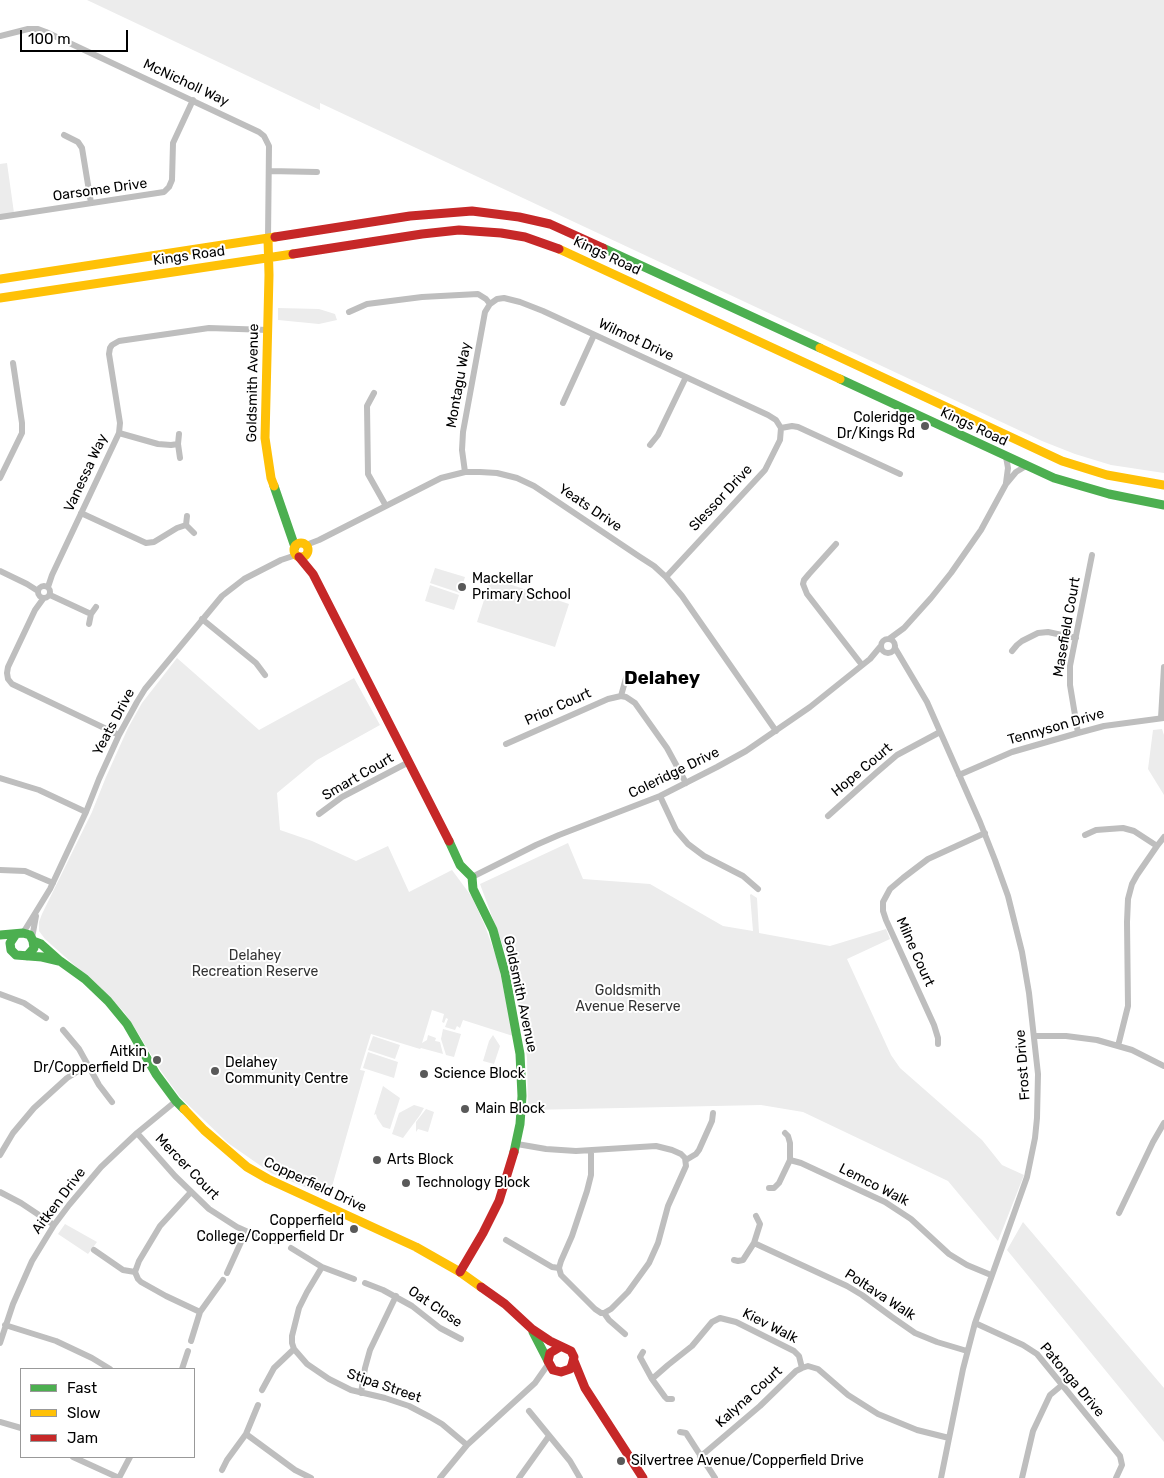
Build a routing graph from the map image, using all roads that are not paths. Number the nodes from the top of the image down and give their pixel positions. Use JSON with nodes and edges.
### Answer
{"nodes":[{"id":1,"x":0,"y":36,"type":"edge"},
{"id":2,"x":193,"y":100,"type":"junction"},
{"id":3,"x":64,"y":135,"type":"dead end"},
{"id":4,"x":269,"y":172,"type":"junction"},
{"id":5,"x":316,"y":172,"type":"dead end"},
{"id":6,"x":91,"y":203,"type":"junction"},
{"id":7,"x":0,"y":217,"type":"edge"},
{"id":8,"x":268,"y":238,"type":"junction"},
{"id":9,"x":269,"y":258,"type":"junction"},
{"id":10,"x":0,"y":279,"type":"edge"},
{"id":11,"x":0,"y":298,"type":"edge"},
{"id":12,"x":490,"y":304,"type":"junction"},
{"id":13,"x":349,"y":312,"type":"dead end"},
{"id":14,"x":268,"y":330,"type":"junction"},
{"id":15,"x":594,"y":335,"type":"junction"},
{"id":16,"x":13,"y":363,"type":"dead end"},
{"id":17,"x":686,"y":377,"type":"junction"},
{"id":18,"x":374,"y":393,"type":"dead end"},
{"id":19,"x":564,"y":402,"type":"dead end"},
{"id":20,"x":781,"y":428,"type":"junction"},
{"id":21,"x":119,"y":433,"type":"junction"},
{"id":22,"x":179,"y":434,"type":"dead end"},
{"id":23,"x":178,"y":444,"type":"junction"},
{"id":24,"x":650,"y":445,"type":"dead end"},
{"id":25,"x":1006,"y":457,"type":"junction"},
{"id":26,"x":180,"y":458,"type":"dead end"},
{"id":27,"x":1026,"y":466,"type":"junction"},
{"id":28,"x":465,"y":472,"type":"junction"},
{"id":29,"x":900,"y":474,"type":"dead end"},
{"id":30,"x":0,"y":478,"type":"edge"},
{"id":31,"x":1006,"y":484,"type":"junction"},
{"id":32,"x":1164,"y":485,"type":"edge"},
{"id":33,"x":1164,"y":504,"type":"edge"},
{"id":34,"x":386,"y":506,"type":"junction"},
{"id":35,"x":82,"y":513,"type":"junction"},
{"id":36,"x":187,"y":516,"type":"dead end"},
{"id":37,"x":186,"y":525,"type":"junction"},
{"id":38,"x":194,"y":533,"type":"dead end"},
{"id":39,"x":836,"y":544,"type":"dead end"},
{"id":40,"x":301,"y":550,"type":"junction"},
{"id":41,"x":1092,"y":555,"type":"dead end"},
{"id":42,"x":0,"y":571,"type":"edge"},
{"id":43,"x":666,"y":577,"type":"junction"},
{"id":44,"x":42,"y":591,"type":"junction"},
{"id":45,"x":96,"y":607,"type":"dead end"},
{"id":46,"x":91,"y":614,"type":"junction"},
{"id":47,"x":202,"y":619,"type":"junction"},
{"id":48,"x":89,"y":624,"type":"dead end"},
{"id":49,"x":904,"y":628,"type":"junction"},
{"id":50,"x":1076,"y":638,"type":"junction"},
{"id":51,"x":889,"y":639,"type":"junction"},
{"id":52,"x":895,"y":646,"type":"junction"},
{"id":53,"x":880,"y":647,"type":"junction"},
{"id":54,"x":1012,"y":651,"type":"dead end"},
{"id":55,"x":887,"y":653,"type":"junction"},
{"id":56,"x":870,"y":659,"type":"junction"},
{"id":57,"x":903,"y":663,"type":"junction"},
{"id":58,"x":862,"y":665,"type":"junction"},
{"id":59,"x":1164,"y":667,"type":"edge"},
{"id":60,"x":265,"y":675,"type":"dead end"},
{"id":61,"x":4,"y":677,"type":"edge"},
{"id":62,"x":626,"y":678,"type":"dead end"},
{"id":63,"x":621,"y":696,"type":"junction"},
{"id":64,"x":1162,"y":718,"type":"edge"},
{"id":65,"x":776,"y":731,"type":"junction"},
{"id":66,"x":940,"y":732,"type":"junction"},
{"id":67,"x":1078,"y":733,"type":"junction"},
{"id":68,"x":119,"y":734,"type":"junction"},
{"id":69,"x":506,"y":744,"type":"dead end"},
{"id":70,"x":409,"y":762,"type":"junction"},
{"id":71,"x":960,"y":775,"type":"junction"},
{"id":72,"x":0,"y":778,"type":"edge"},
{"id":73,"x":686,"y":783,"type":"junction"},
{"id":74,"x":660,"y":796,"type":"junction"},
{"id":75,"x":86,"y":812,"type":"junction"},
{"id":76,"x":319,"y":814,"type":"dead end"},
{"id":77,"x":828,"y":816,"type":"dead end"},
{"id":78,"x":985,"y":833,"type":"junction"},
{"id":79,"x":1085,"y":835,"type":"dead end"},
{"id":80,"x":1164,"y":837,"type":"edge"},
{"id":81,"x":1157,"y":846,"type":"junction"},
{"id":82,"x":0,"y":870,"type":"edge"},
{"id":83,"x":472,"y":877,"type":"junction"},
{"id":84,"x":53,"y":883,"type":"junction"},
{"id":85,"x":758,"y":889,"type":"dead end"},
{"id":86,"x":36,"y":912,"type":"junction"},
{"id":87,"x":19,"y":933,"type":"junction"},
{"id":88,"x":0,"y":935,"type":"edge"},
{"id":89,"x":33,"y":939,"type":"junction"},
{"id":90,"x":0,"y":940,"type":"edge"},
{"id":91,"x":10,"y":947,"type":"junction"},
{"id":92,"x":27,"y":956,"type":"junction"},
{"id":93,"x":60,"y":961,"type":"junction"},
{"id":94,"x":0,"y":994,"type":"edge"},
{"id":95,"x":46,"y":1018,"type":"dead end"},
{"id":96,"x":63,"y":1030,"type":"dead end"},
{"id":97,"x":1034,"y":1036,"type":"junction"},
{"id":98,"x":938,"y":1044,"type":"dead end"},
{"id":99,"x":1118,"y":1046,"type":"junction"},
{"id":100,"x":88,"y":1065,"type":"junction"},
{"id":101,"x":1164,"y":1066,"type":"edge"},
{"id":102,"x":176,"y":1101,"type":"junction"},
{"id":103,"x":112,"y":1102,"type":"dead end"},
{"id":104,"x":713,"y":1113,"type":"dead end"},
{"id":105,"x":1164,"y":1123,"type":"edge"},
{"id":106,"x":137,"y":1133,"type":"junction"},
{"id":107,"x":785,"y":1133,"type":"dead end"},
{"id":108,"x":517,"y":1144,"type":"junction"},
{"id":109,"x":591,"y":1151,"type":"junction"},
{"id":110,"x":0,"y":1155,"type":"edge"},
{"id":111,"x":686,"y":1160,"type":"junction"},
{"id":112,"x":790,"y":1160,"type":"junction"},
{"id":113,"x":769,"y":1188,"type":"dead end"},
{"id":114,"x":0,"y":1192,"type":"edge"},
{"id":115,"x":191,"y":1192,"type":"junction"},
{"id":116,"x":1119,"y":1213,"type":"dead end"},
{"id":117,"x":756,"y":1216,"type":"dead end"},
{"id":118,"x":54,"y":1225,"type":"junction"},
{"id":119,"x":246,"y":1232,"type":"junction"},
{"id":120,"x":506,"y":1240,"type":"dead end"},
{"id":121,"x":276,"y":1241,"type":"dead end"},
{"id":122,"x":754,"y":1242,"type":"junction"},
{"id":123,"x":291,"y":1248,"type":"dead end"},
{"id":124,"x":94,"y":1250,"type":"dead end"},
{"id":125,"x":734,"y":1260,"type":"dead end"},
{"id":126,"x":322,"y":1267,"type":"junction"},
{"id":127,"x":559,"y":1268,"type":"junction"},
{"id":128,"x":135,"y":1272,"type":"junction"},
{"id":129,"x":460,"y":1272,"type":"junction"},
{"id":130,"x":227,"y":1273,"type":"dead end"},
{"id":131,"x":991,"y":1275,"type":"junction"},
{"id":132,"x":223,"y":1280,"type":"dead end"},
{"id":133,"x":354,"y":1280,"type":"dead end"},
{"id":134,"x":365,"y":1283,"type":"dead end"},
{"id":135,"x":396,"y":1296,"type":"junction"},
{"id":136,"x":200,"y":1312,"type":"junction"},
{"id":137,"x":604,"y":1313,"type":"junction"},
{"id":138,"x":975,"y":1323,"type":"junction"},
{"id":139,"x":5,"y":1325,"type":"junction"},
{"id":140,"x":532,"y":1329,"type":"junction"},
{"id":141,"x":625,"y":1334,"type":"dead end"},
{"id":142,"x":461,"y":1339,"type":"dead end"},
{"id":143,"x":191,"y":1341,"type":"dead end"},
{"id":144,"x":0,"y":1343,"type":"edge"},
{"id":145,"x":560,"y":1346,"type":"junction"},
{"id":146,"x":294,"y":1349,"type":"junction"},
{"id":147,"x":188,"y":1351,"type":"dead end"},
{"id":148,"x":967,"y":1351,"type":"junction"},
{"id":149,"x":643,"y":1352,"type":"dead end"},
{"id":150,"x":574,"y":1361,"type":"junction"},
{"id":151,"x":548,"y":1362,"type":"junction"},
{"id":152,"x":108,"y":1368,"type":"edge"},
{"id":153,"x":182,"y":1368,"type":"edge"},
{"id":154,"x":802,"y":1368,"type":"junction"},
{"id":155,"x":559,"y":1372,"type":"junction"},
{"id":156,"x":652,"y":1379,"type":"junction"},
{"id":157,"x":535,"y":1382,"type":"junction"},
{"id":158,"x":1062,"y":1385,"type":"junction"},
{"id":159,"x":585,"y":1388,"type":"junction"},
{"id":160,"x":262,"y":1390,"type":"dead end"},
{"id":161,"x":361,"y":1393,"type":"junction"},
{"id":162,"x":672,"y":1399,"type":"dead end"},
{"id":163,"x":258,"y":1405,"type":"dead end"},
{"id":164,"x":529,"y":1411,"type":"dead end"},
{"id":165,"x":0,"y":1422,"type":"edge"},
{"id":166,"x":20,"y":1428,"type":"edge"},
{"id":167,"x":680,"y":1432,"type":"dead end"},
{"id":168,"x":246,"y":1434,"type":"junction"},
{"id":169,"x":550,"y":1436,"type":"junction"},
{"id":170,"x":949,"y":1438,"type":"junction"},
{"id":171,"x":467,"y":1445,"type":"junction"},
{"id":172,"x":700,"y":1457,"type":"junction"},
{"id":173,"x":75,"y":1458,"type":"edge"},
{"id":174,"x":129,"y":1458,"type":"edge"},
{"id":175,"x":222,"y":1470,"type":"dead end"},
{"id":176,"x":119,"y":1478,"type":"edge"},
{"id":177,"x":311,"y":1478,"type":"edge"},
{"id":178,"x":440,"y":1478,"type":"edge"},
{"id":179,"x":519,"y":1478,"type":"edge"},
{"id":180,"x":580,"y":1478,"type":"edge"},
{"id":181,"x":643,"y":1478,"type":"edge"},
{"id":182,"x":714,"y":1478,"type":"edge"},
{"id":183,"x":941,"y":1478,"type":"edge"},
{"id":184,"x":1022,"y":1478,"type":"edge"},
{"id":185,"x":1116,"y":1478,"type":"edge"}],
"edges":[{"from":1,"to":2,"type":"street","name":"McNicholl Way"},
{"from":2,"to":4,"type":"street","name":"McNicholl Way"},
{"from":2,"to":6,"type":"street","name":"Oarsome Drive"},
{"from":3,"to":6,"type":"street"},
{"from":4,"to":5,"type":"street"},
{"from":4,"to":8,"type":"street","name":"McNicholl Way"},
{"from":6,"to":7,"type":"street","name":"Oarsome Drive"},
{"from":8,"to":9,"type":"main road","name":"Goldsmith Avenue"},
{"from":8,"to":10,"type":"main road","name":"Kings Road"},
{"from":8,"to":32,"type":"main road","name":"Kings Road"},
{"from":9,"to":11,"type":"main road","name":"Kings Road"},
{"from":9,"to":14,"type":"main road","name":"Goldsmith Avenue"},
{"from":9,"to":25,"type":"main road","name":"Kings Road"},
{"from":12,"to":13,"type":"street"},
{"from":12,"to":15,"type":"street","name":"Wilmot Drive"},
{"from":12,"to":28,"type":"street","name":"Montagu Way"},
{"from":14,"to":21,"type":"street","name":"Vanessa Way"},
{"from":14,"to":40,"type":"main road","name":"Goldsmith Avenue"},
{"from":15,"to":17,"type":"street","name":"Wilmot Drive"},
{"from":15,"to":19,"type":"street"},
{"from":16,"to":30,"type":"street"},
{"from":17,"to":20,"type":"street","name":"Wilmot Drive"},
{"from":17,"to":24,"type":"street"},
{"from":18,"to":34,"type":"street"},
{"from":20,"to":29,"type":"street"},
{"from":20,"to":43,"type":"street","name":"Slessor Drive"},
{"from":21,"to":23,"type":"street"},
{"from":21,"to":35,"type":"street","name":"Vanessa Way"},
{"from":22,"to":23,"type":"street"},
{"from":23,"to":26,"type":"street"},
{"from":25,"to":27,"type":"main road","name":"Kings Road"},
{"from":25,"to":31,"type":"street"},
{"from":27,"to":31,"type":"street"},
{"from":27,"to":33,"type":"main road","name":"Kings Road"},
{"from":28,"to":34,"type":"street","name":"Yeats Drive"},
{"from":28,"to":43,"type":"street","name":"Yeats Drive"},
{"from":31,"to":49,"type":"street"},
{"from":34,"to":40,"type":"street","name":"Yeats Drive"},
{"from":35,"to":37,"type":"street"},
{"from":35,"to":44,"type":"street","name":"Vanessa Way"},
{"from":36,"to":37,"type":"street"},
{"from":37,"to":38,"type":"street"},
{"from":39,"to":58,"type":"street"},
{"from":40,"to":47,"type":"street","name":"Yeats Drive"},
{"from":40,"to":70,"type":"main road","name":"Goldsmith Avenue"},
{"from":41,"to":50,"type":"street","name":"Masefield Court"},
{"from":42,"to":44,"type":"street"},
{"from":43,"to":65,"type":"street","name":"Yeats Drive"},
{"from":44,"to":46,"type":"street"},
{"from":44,"to":61,"type":"street","name":"Vanessa Way"},
{"from":45,"to":46,"type":"street"},
{"from":46,"to":48,"type":"street"},
{"from":47,"to":60,"type":"street"},
{"from":47,"to":68,"type":"street","name":"Yeats Drive"},
{"from":49,"to":51,"type":"street"},
{"from":49,"to":52,"type":"street"},
{"from":50,"to":54,"type":"street"},
{"from":50,"to":67,"type":"street","name":"Masefield Court"},
{"from":51,"to":52,"type":"street"},
{"from":51,"to":53,"type":"street"},
{"from":52,"to":55,"type":"street"},
{"from":52,"to":57,"type":"street","name":"Frost Drive"},
{"from":53,"to":55,"type":"street"},
{"from":53,"to":56,"type":"street","name":"Coleridge Drive"},
{"from":55,"to":56,"type":"street","name":"Coleridge Drive"},
{"from":55,"to":57,"type":"street","name":"Frost Drive"},
{"from":56,"to":58,"type":"street","name":"Coleridge Drive"},
{"from":57,"to":66,"type":"street","name":"Frost Drive"},
{"from":58,"to":65,"type":"street","name":"Coleridge Drive"},
{"from":59,"to":64,"type":"street"},
{"from":61,"to":68,"type":"street","name":"Vanessa Way"},
{"from":62,"to":63,"type":"street"},
{"from":63,"to":69,"type":"street","name":"Prior Court"},
{"from":63,"to":73,"type":"street"},
{"from":64,"to":67,"type":"street","name":"Tennyson Drive"},
{"from":65,"to":73,"type":"street","name":"Coleridge Drive"},
{"from":66,"to":71,"type":"street","name":"Frost Drive"},
{"from":66,"to":77,"type":"street","name":"Hope Court"},
{"from":67,"to":71,"type":"street","name":"Tennyson Drive"},
{"from":68,"to":75,"type":"street","name":"Yeats Drive"},
{"from":70,"to":76,"type":"street","name":"Smart Court"},
{"from":70,"to":83,"type":"main road","name":"Goldsmith Avenue"},
{"from":71,"to":78,"type":"street","name":"Frost Drive"},
{"from":72,"to":75,"type":"street"},
{"from":73,"to":74,"type":"street","name":"Coleridge Drive"},
{"from":74,"to":83,"type":"street","name":"Coleridge Drive"},
{"from":74,"to":85,"type":"street"},
{"from":75,"to":84,"type":"street","name":"Yeats Drive"},
{"from":78,"to":97,"type":"street","name":"Frost Drive"},
{"from":78,"to":98,"type":"street","name":"Milne Court"},
{"from":79,"to":81,"type":"street"},
{"from":80,"to":81,"type":"street"},
{"from":81,"to":99,"type":"street"},
{"from":82,"to":84,"type":"street"},
{"from":83,"to":108,"type":"main road","name":"Goldsmith Avenue"},
{"from":84,"to":86,"type":"street","name":"Yeats Drive"},
{"from":86,"to":87,"type":"street","name":"Yeats Drive"},
{"from":86,"to":89,"type":"street","name":"Yeats Drive"},
{"from":87,"to":88,"type":"main road"},
{"from":87,"to":89,"type":"main road"},
{"from":87,"to":91,"type":"main road"},
{"from":89,"to":92,"type":"main road"},
{"from":89,"to":93,"type":"main road","name":"Copperfield Drive"},
{"from":90,"to":91,"type":"main road"},
{"from":91,"to":92,"type":"main road"},
{"from":92,"to":93,"type":"main road","name":"Copperfield Drive"},
{"from":93,"to":102,"type":"main road","name":"Copperfield Drive"},
{"from":94,"to":95,"type":"street"},
{"from":96,"to":100,"type":"street"},
{"from":97,"to":99,"type":"street"},
{"from":97,"to":131,"type":"street","name":"Frost Drive"},
{"from":99,"to":101,"type":"street"},
{"from":100,"to":103,"type":"street"},
{"from":100,"to":110,"type":"street"},
{"from":102,"to":106,"type":"street","name":"Aitken Drive"},
{"from":102,"to":129,"type":"main road","name":"Copperfield Drive"},
{"from":104,"to":111,"type":"street"},
{"from":105,"to":116,"type":"street"},
{"from":106,"to":115,"type":"street","name":"Mercer Court"},
{"from":106,"to":118,"type":"street","name":"Aitken Drive"},
{"from":107,"to":112,"type":"street"},
{"from":108,"to":109,"type":"street"},
{"from":108,"to":129,"type":"main road","name":"Goldsmith Avenue"},
{"from":109,"to":111,"type":"street"},
{"from":109,"to":127,"type":"street"},
{"from":111,"to":137,"type":"street"},
{"from":112,"to":113,"type":"street"},
{"from":112,"to":131,"type":"street","name":"Lemco Walk"},
{"from":114,"to":118,"type":"street"},
{"from":115,"to":119,"type":"street","name":"Mercer Court"},
{"from":115,"to":128,"type":"street"},
{"from":117,"to":122,"type":"street"},
{"from":118,"to":139,"type":"street","name":"Aitken Drive"},
{"from":119,"to":121,"type":"street","name":"Mercer Court"},
{"from":119,"to":130,"type":"street"},
{"from":120,"to":127,"type":"street"},
{"from":122,"to":125,"type":"street"},
{"from":122,"to":148,"type":"street","name":"Poltava Walk"},
{"from":123,"to":126,"type":"street"},
{"from":124,"to":128,"type":"street"},
{"from":126,"to":133,"type":"street"},
{"from":126,"to":146,"type":"street"},
{"from":127,"to":137,"type":"street"},
{"from":128,"to":136,"type":"street"},
{"from":129,"to":140,"type":"main road","name":"Copperfield Drive"},
{"from":131,"to":138,"type":"street","name":"Frost Drive"},
{"from":132,"to":136,"type":"street"},
{"from":134,"to":135,"type":"street","name":"Oat Close"},
{"from":135,"to":142,"type":"street","name":"Oat Close"},
{"from":135,"to":161,"type":"street","name":"Oat Close"},
{"from":136,"to":143,"type":"street"},
{"from":137,"to":141,"type":"street"},
{"from":138,"to":148,"type":"street","name":"Frost Drive"},
{"from":138,"to":158,"type":"street","name":"Patonga Drive"},
{"from":139,"to":144,"type":"street","name":"Aitken Drive"},
{"from":139,"to":152,"type":"street"},
{"from":140,"to":145,"type":"main road","name":"Copperfield Drive"},
{"from":140,"to":151,"type":"main road","name":"Copperfield Drive"},
{"from":145,"to":150,"type":"main road"},
{"from":145,"to":151,"type":"main road"},
{"from":146,"to":160,"type":"street"},
{"from":146,"to":161,"type":"street","name":"Stipa Street"},
{"from":147,"to":153,"type":"street"},
{"from":148,"to":170,"type":"street","name":"Frost Drive"},
{"from":149,"to":156,"type":"street"},
{"from":150,"to":155,"type":"main road"},
{"from":150,"to":159,"type":"main road"},
{"from":151,"to":155,"type":"main road"},
{"from":151,"to":157,"type":"street"},
{"from":154,"to":156,"type":"street","name":"Kiev Walk"},
{"from":154,"to":170,"type":"street","name":"Kalyna Court"},
{"from":154,"to":172,"type":"street","name":"Kalyna Court"},
{"from":155,"to":157,"type":"street"},
{"from":155,"to":159,"type":"main road"},
{"from":156,"to":162,"type":"street"},
{"from":157,"to":171,"type":"street"},
{"from":158,"to":184,"type":"street"},
{"from":158,"to":185,"type":"street","name":"Patonga Drive"},
{"from":159,"to":181,"type":"main road"},
{"from":161,"to":171,"type":"street","name":"Stipa Street"},
{"from":163,"to":168,"type":"street"},
{"from":164,"to":169,"type":"street"},
{"from":165,"to":166,"type":"street"},
{"from":167,"to":172,"type":"street"},
{"from":168,"to":175,"type":"street"},
{"from":168,"to":177,"type":"street"},
{"from":169,"to":179,"type":"street"},
{"from":169,"to":180,"type":"street"},
{"from":170,"to":183,"type":"street","name":"Frost Drive"},
{"from":171,"to":178,"type":"street"},
{"from":172,"to":182,"type":"street"},
{"from":173,"to":176,"type":"street"},
{"from":174,"to":176,"type":"street"}]}
